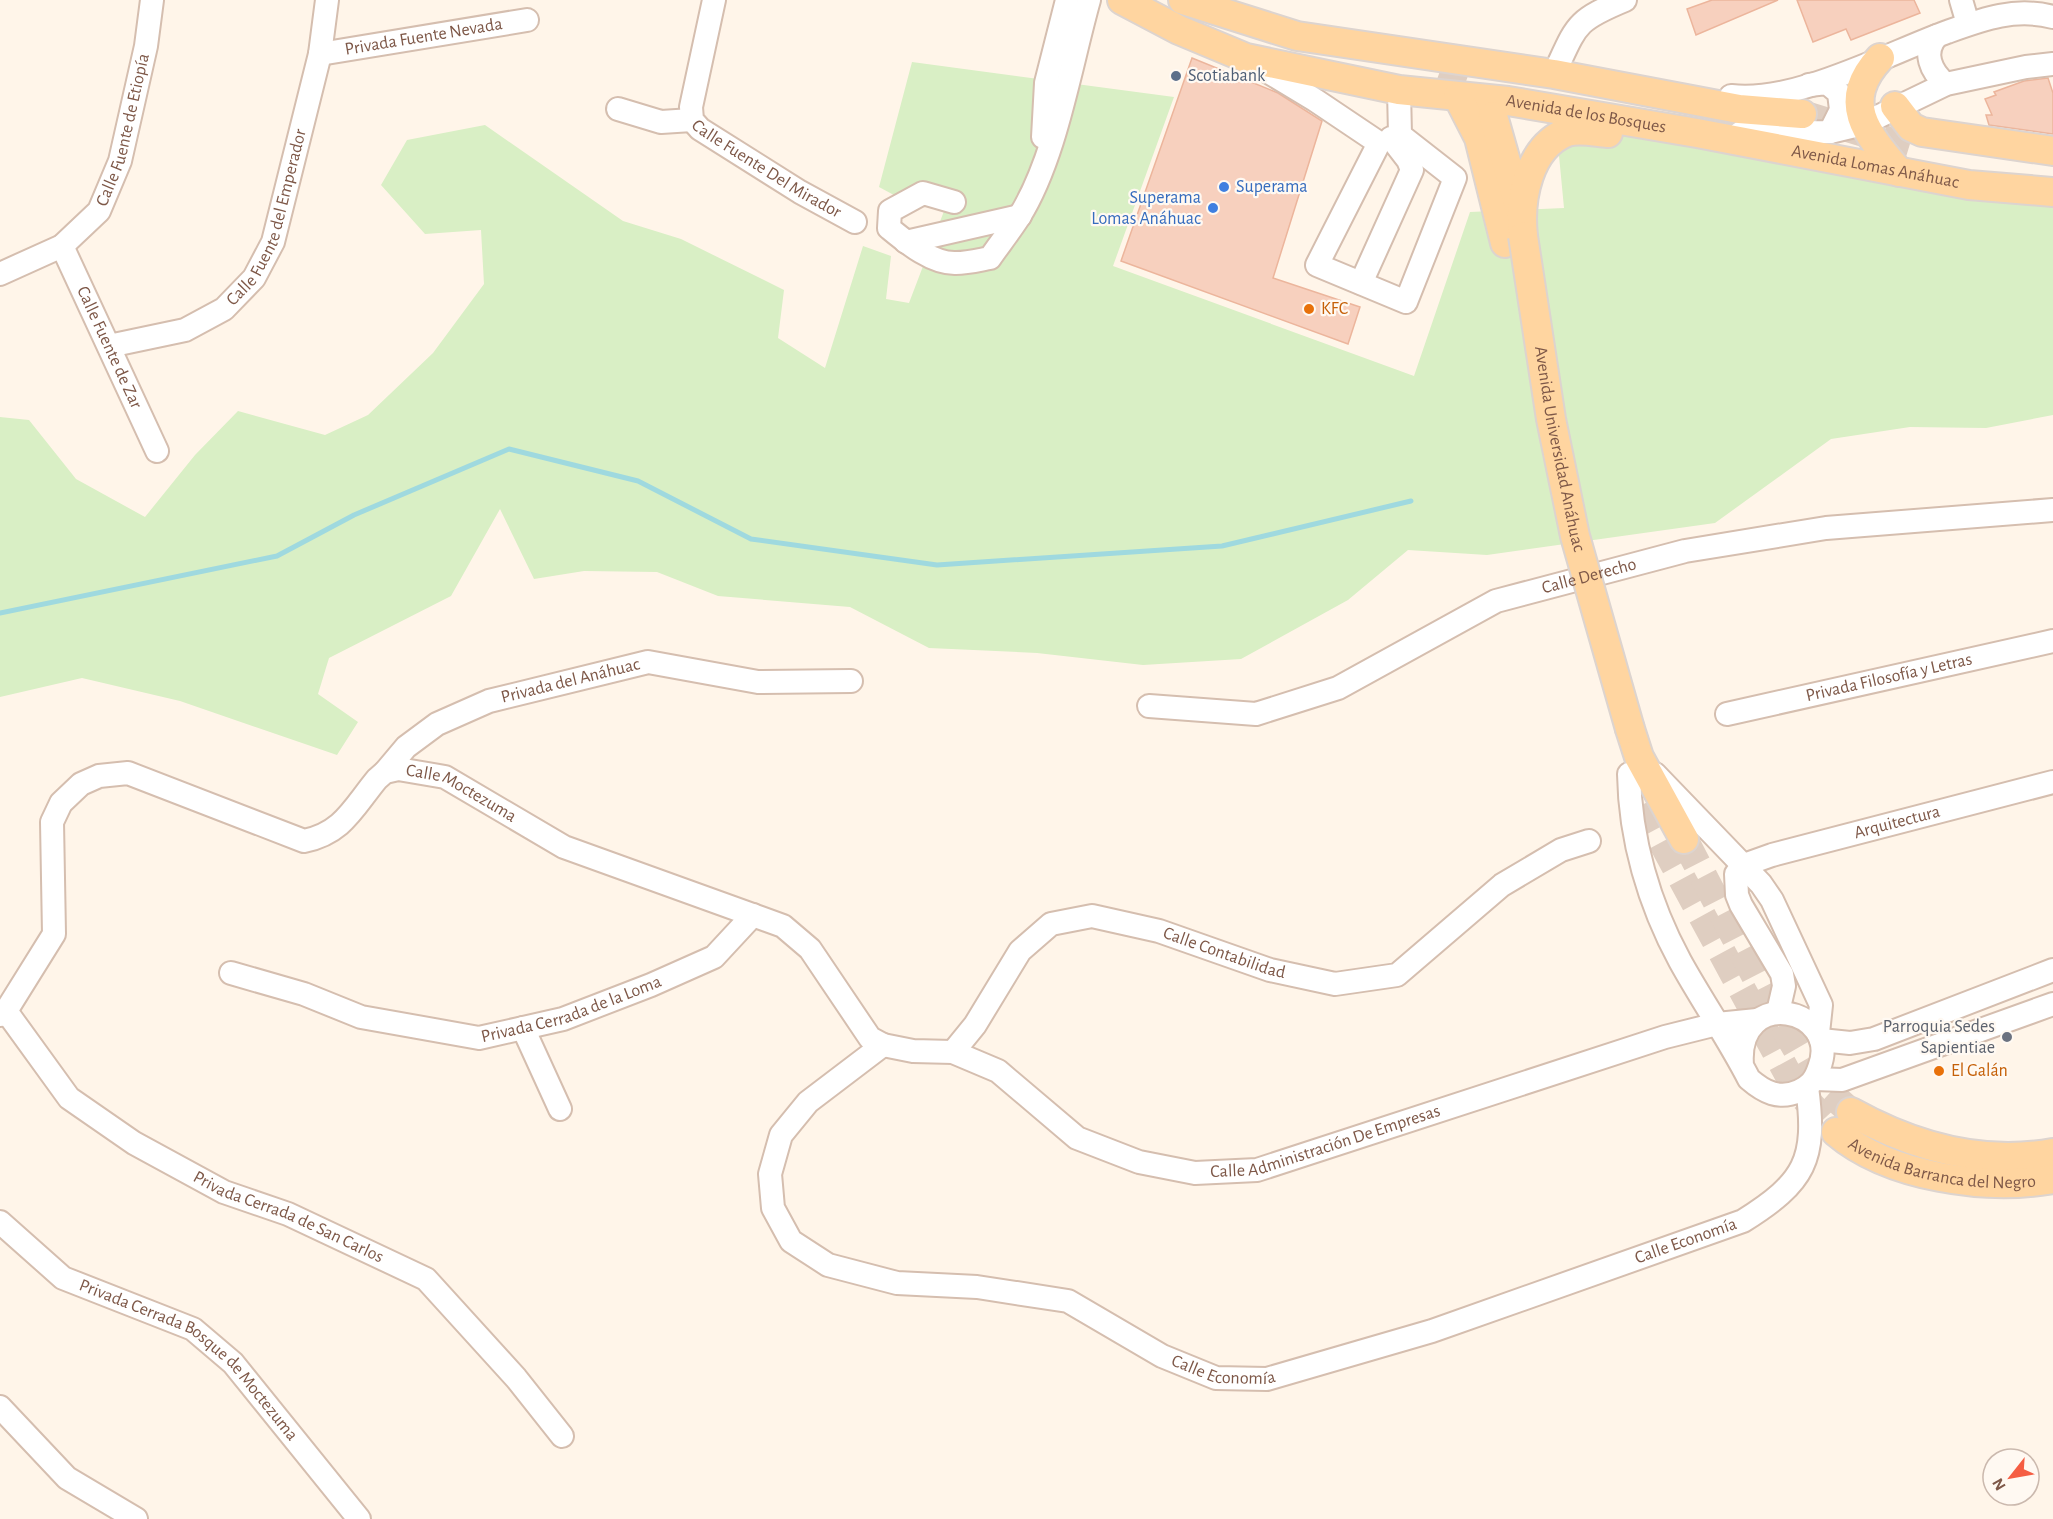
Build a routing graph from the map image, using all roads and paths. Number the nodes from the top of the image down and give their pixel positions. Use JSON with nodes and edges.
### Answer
{"nodes":[{"id":1,"x":152,"y":0,"type":"edge"},
{"id":2,"x":327,"y":0,"type":"edge"},
{"id":3,"x":714,"y":0,"type":"edge"},
{"id":4,"x":1067,"y":0,"type":"edge"},
{"id":5,"x":1089,"y":0,"type":"edge"},
{"id":6,"x":1122,"y":0,"type":"edge"},
{"id":7,"x":1181,"y":0,"type":"edge"},
{"id":8,"x":1625,"y":0,"type":"edge"},
{"id":9,"x":1961,"y":0,"type":"edge"},
{"id":10,"x":1215,"y":5,"type":"edge"},
{"id":11,"x":2053,"y":16,"type":"edge"},
{"id":12,"x":527,"y":20,"type":"dead end"},
{"id":13,"x":1968,"y":24,"type":"junction"},
{"id":14,"x":1937,"y":36,"type":"junction"},
{"id":15,"x":320,"y":54,"type":"junction"},
{"id":16,"x":1246,"y":58,"type":"junction"},
{"id":17,"x":1880,"y":58,"type":"junction"},
{"id":18,"x":2053,"y":64,"type":"edge"},
{"id":19,"x":1440,"y":71,"type":"tunnel mouth"},
{"id":20,"x":1554,"y":74,"type":"junction"},
{"id":21,"x":1598,"y":83,"type":"junction"},
{"id":22,"x":1946,"y":84,"type":"junction"},
{"id":23,"x":1809,"y":85,"type":"junction"},
{"id":24,"x":1399,"y":90,"type":"junction"},
{"id":25,"x":1458,"y":97,"type":"junction"},
{"id":26,"x":1895,"y":106,"type":"junction"},
{"id":27,"x":618,"y":110,"type":"dead end"},
{"id":28,"x":1802,"y":114,"type":"tunnel mouth"},
{"id":29,"x":1493,"y":116,"type":"tunnel mouth"},
{"id":30,"x":692,"y":120,"type":"junction"},
{"id":31,"x":1642,"y":123,"type":"junction"},
{"id":32,"x":1863,"y":124,"type":"junction"},
{"id":33,"x":1830,"y":132,"type":"junction"},
{"id":34,"x":1697,"y":133,"type":"junction"},
{"id":35,"x":1390,"y":138,"type":"junction"},
{"id":36,"x":1916,"y":149,"type":"tunnel mouth"},
{"id":37,"x":2053,"y":151,"type":"edge"},
{"id":38,"x":2053,"y":168,"type":"edge"},
{"id":39,"x":1040,"y":172,"type":"junction"},
{"id":40,"x":1899,"y":172,"type":"junction"},
{"id":41,"x":2053,"y":192,"type":"edge"},
{"id":42,"x":954,"y":202,"type":"dead end"},
{"id":43,"x":1020,"y":216,"type":"junction"},
{"id":44,"x":855,"y":222,"type":"dead end"},
{"id":45,"x":1516,"y":231,"type":"junction"},
{"id":46,"x":906,"y":242,"type":"junction"},
{"id":47,"x":62,"y":246,"type":"junction"},
{"id":48,"x":0,"y":274,"type":"edge"},
{"id":49,"x":1360,"y":283,"type":"junction"},
{"id":50,"x":109,"y":346,"type":"junction"},
{"id":51,"x":157,"y":451,"type":"dead end"},
{"id":52,"x":2053,"y":510,"type":"edge"},
{"id":53,"x":2053,"y":642,"type":"edge"},
{"id":54,"x":851,"y":681,"type":"dead end"},
{"id":55,"x":1149,"y":706,"type":"dead end"},
{"id":56,"x":1727,"y":714,"type":"dead end"},
{"id":57,"x":1634,"y":765,"type":"junction"},
{"id":58,"x":385,"y":772,"type":"junction"},
{"id":59,"x":2053,"y":782,"type":"edge"},
{"id":60,"x":1642,"y":805,"type":"tunnel mouth"},
{"id":61,"x":1684,"y":839,"type":"tunnel mouth"},
{"id":62,"x":1589,"y":841,"type":"dead end"},
{"id":63,"x":1743,"y":866,"type":"junction"},
{"id":64,"x":753,"y":915,"type":"junction"},
{"id":65,"x":2053,"y":970,"type":"edge"},
{"id":66,"x":231,"y":973,"type":"dead end"},
{"id":67,"x":2053,"y":1004,"type":"edge"},
{"id":68,"x":1778,"y":1012,"type":"junction"},
{"id":69,"x":3,"y":1013,"type":"edge"},
{"id":70,"x":1756,"y":1020,"type":"junction"},
{"id":71,"x":1717,"y":1024,"type":"junction"},
{"id":72,"x":524,"y":1028,"type":"junction"},
{"id":73,"x":1819,"y":1037,"type":"junction"},
{"id":74,"x":883,"y":1045,"type":"junction"},
{"id":75,"x":953,"y":1052,"type":"junction"},
{"id":76,"x":1742,"y":1065,"type":"junction"},
{"id":77,"x":1811,"y":1083,"type":"junction"},
{"id":78,"x":560,"y":1109,"type":"dead end"},
{"id":79,"x":2053,"y":1153,"type":"edge"},
{"id":80,"x":2053,"y":1179,"type":"edge"},
{"id":81,"x":0,"y":1222,"type":"edge"},
{"id":82,"x":0,"y":1407,"type":"edge"},
{"id":83,"x":562,"y":1436,"type":"dead end"},
{"id":84,"x":136,"y":1519,"type":"edge"},
{"id":85,"x":358,"y":1519,"type":"edge"}],
"edges":[{"from":1,"to":47,"type":"street","name":"Calle Fuente de Etiopía"},
{"from":2,"to":15,"type":"street","name":"Calle Fuente del Emperador"},
{"from":3,"to":30,"type":"street","name":"Calle Fuente Del Mirador"},
{"from":4,"to":39,"type":"street"},
{"from":5,"to":39,"type":"street"},
{"from":6,"to":16,"type":"main road","name":"Avenida de los Bosques"},
{"from":7,"to":10,"type":"main road","name":"Avenida de los Bosques"},
{"from":7,"to":19,"type":"main road"},
{"from":8,"to":20,"type":"street"},
{"from":9,"to":13,"type":"street"},
{"from":10,"to":20,"type":"main road","name":"Avenida de los Bosques"},
{"from":11,"to":13,"type":"street","name":"Avenida de los Bosques"},
{"from":12,"to":15,"type":"street","name":"Privada Fuente Nevada"},
{"from":13,"to":14,"type":"street","name":"Avenida de los Bosques"},
{"from":14,"to":17,"type":"street","name":"Avenida de los Bosques"},
{"from":14,"to":22,"type":"street"},
{"from":15,"to":50,"type":"street","name":"Calle Fuente del Emperador"},
{"from":16,"to":24,"type":"main road","name":"Avenida de los Bosques"},
{"from":16,"to":35,"type":"street"},
{"from":17,"to":23,"type":"street","name":"Avenida de los Bosques"},
{"from":17,"to":32,"type":"main road"},
{"from":18,"to":22,"type":"street","name":"Avenida de los Bosques"},
{"from":20,"to":21,"type":"main road","name":"Avenida de los Bosques"},
{"from":21,"to":23,"type":"street","name":"Avenida de los Bosques"},
{"from":21,"to":28,"type":"main road","name":"Avenida Lomas Anáhuac"},
{"from":22,"to":26,"type":"street","name":"Avenida de los Bosques"},
{"from":23,"to":33,"type":"street"},
{"from":24,"to":25,"type":"main road","name":"Avenida de los Bosques"},
{"from":24,"to":35,"type":"street"},
{"from":25,"to":31,"type":"main road","name":"Avenida de los Bosques"},
{"from":25,"to":45,"type":"main road","name":"Avenida Universidad Anáhuac"},
{"from":26,"to":32,"type":"street","name":"Avenida de los Bosques"},
{"from":26,"to":37,"type":"main road"},
{"from":27,"to":30,"type":"street"},
{"from":29,"to":45,"type":"main road"},
{"from":30,"to":44,"type":"street","name":"Calle Fuente Del Mirador"},
{"from":31,"to":34,"type":"main road","name":"Avenida de los Bosques"},
{"from":31,"to":45,"type":"main road","name":"Avenida Universidad Anáhuac"},
{"from":32,"to":33,"type":"street","name":"Avenida de los Bosques"},
{"from":32,"to":40,"type":"main road"},
{"from":33,"to":34,"type":"street","name":"Avenida de los Bosques"},
{"from":34,"to":40,"type":"main road","name":"Avenida Lomas Anáhuac"},
{"from":35,"to":49,"type":"street"},
{"from":35,"to":49,"type":"street"},
{"from":35,"to":49,"type":"street"},
{"from":36,"to":38,"type":"main road","name":"Avenida Lomas Anáhuac"},
{"from":39,"to":43,"type":"street"},
{"from":40,"to":41,"type":"main road","name":"Avenida Lomas Anáhuac"},
{"from":42,"to":46,"type":"street"},
{"from":43,"to":46,"type":"street"},
{"from":43,"to":46,"type":"street"},
{"from":45,"to":57,"type":"main road","name":"Avenida Universidad Anáhuac"},
{"from":47,"to":48,"type":"street","name":"Calle Fuente de Etiopía"},
{"from":47,"to":50,"type":"street","name":"Calle Fuente de Zar"},
{"from":50,"to":51,"type":"street","name":"Calle Fuente de Zar"},
{"from":52,"to":55,"type":"street","name":"Calle Derecho"},
{"from":53,"to":56,"type":"street","name":"Privada Filosofía y Letras"},
{"from":54,"to":58,"type":"street","name":"Privada del Anáhuac"},
{"from":57,"to":60,"type":"main road","name":"Avenida Universidad Anáhuac"},
{"from":57,"to":61,"type":"main road","name":"Avenida Universidad Anáhuac"},
{"from":57,"to":63,"type":"street"},
{"from":57,"to":71,"type":"street"},
{"from":58,"to":64,"type":"street","name":"Calle Moctezuma"},
{"from":58,"to":69,"type":"street","name":"Calle Moctezuma"},
{"from":59,"to":63,"type":"street","name":"Arquitectura"},
{"from":62,"to":75,"type":"street","name":"Calle Contabilidad"},
{"from":63,"to":68,"type":"street"},
{"from":63,"to":73,"type":"street"},
{"from":64,"to":72,"type":"street","name":"Privada Cerrada de la Loma"},
{"from":64,"to":74,"type":"street","name":"Calle Moctezuma"},
{"from":65,"to":73,"type":"street"},
{"from":66,"to":72,"type":"street","name":"Privada Cerrada de la Loma"},
{"from":67,"to":77,"type":"street"},
{"from":68,"to":70,"type":"street"},
{"from":68,"to":73,"type":"street"},
{"from":69,"to":83,"type":"street","name":"Privada Cerrada de San Carlos"},
{"from":70,"to":71,"type":"street","name":"Calle Administración De Empresas"},
{"from":70,"to":76,"type":"street"},
{"from":71,"to":75,"type":"street","name":"Calle Administración De Empresas"},
{"from":71,"to":76,"type":"street"},
{"from":72,"to":78,"type":"street"},
{"from":73,"to":77,"type":"street"},
{"from":74,"to":75,"type":"street"},
{"from":74,"to":77,"type":"street","name":"Calle Economía"},
{"from":76,"to":77,"type":"street"},
{"from":79,"to":80,"type":"main road","name":"Avenida Barranca del Negro"},
{"from":81,"to":85,"type":"street","name":"Privada Cerrada Bosque de Moctezuma"},
{"from":82,"to":84,"type":"street"}]}
